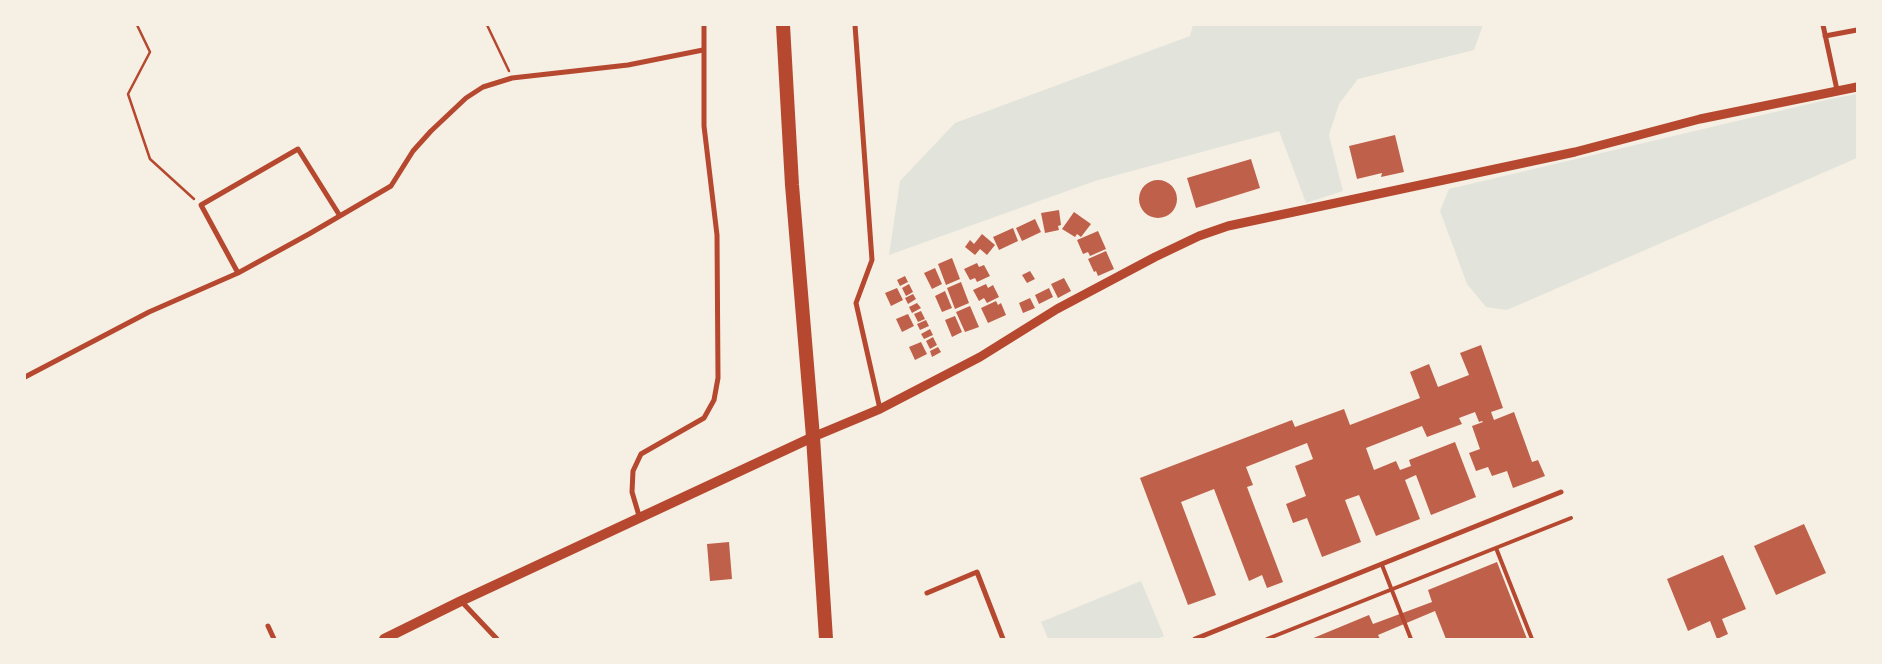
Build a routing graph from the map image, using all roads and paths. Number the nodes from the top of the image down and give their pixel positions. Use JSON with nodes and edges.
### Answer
{"nodes":[{"id":1,"x":137,"y":25,"type":"edge"},
{"id":2,"x":487,"y":25,"type":"edge"},
{"id":3,"x":704,"y":25,"type":"edge"},
{"id":4,"x":783,"y":25,"type":"edge"},
{"id":5,"x":855,"y":25,"type":"edge"},
{"id":6,"x":1823,"y":25,"type":"edge"},
{"id":7,"x":1857,"y":30,"type":"edge"},
{"id":8,"x":1826,"y":36,"type":"junction"},
{"id":9,"x":703,"y":50,"type":"junction"},
{"id":10,"x":512,"y":78,"type":"junction"},
{"id":11,"x":1857,"y":86,"type":"edge"},
{"id":12,"x":1837,"y":90,"type":"junction"},
{"id":13,"x":201,"y":205,"type":"junction"},
{"id":14,"x":340,"y":216,"type":"junction"},
{"id":15,"x":238,"y":273,"type":"junction"},
{"id":16,"x":25,"y":377,"type":"edge"},
{"id":17,"x":880,"y":409,"type":"junction"},
{"id":18,"x":813,"y":437,"type":"junction"},
{"id":19,"x":1561,"y":492,"type":"dead end"},
{"id":20,"x":1571,"y":518,"type":"dead end"},
{"id":21,"x":640,"y":519,"type":"junction"},
{"id":22,"x":1496,"y":548,"type":"junction"},
{"id":23,"x":1382,"y":565,"type":"junction"},
{"id":24,"x":1392,"y":590,"type":"junction"},
{"id":25,"x":927,"y":593,"type":"dead end"},
{"id":26,"x":461,"y":601,"type":"junction"},
{"id":27,"x":268,"y":626,"type":"dead end"},
{"id":28,"x":274,"y":639,"type":"edge"},
{"id":29,"x":384,"y":639,"type":"edge"},
{"id":30,"x":497,"y":639,"type":"edge"},
{"id":31,"x":826,"y":639,"type":"edge"},
{"id":32,"x":1003,"y":639,"type":"edge"},
{"id":33,"x":1195,"y":639,"type":"edge"},
{"id":34,"x":1267,"y":639,"type":"edge"},
{"id":35,"x":1411,"y":639,"type":"edge"},
{"id":36,"x":1532,"y":639,"type":"edge"}],
"edges":[{"from":1,"to":13,"type":"path"},
{"from":2,"to":10,"type":"path"},
{"from":3,"to":9,"type":"street"},
{"from":4,"to":18,"type":"highway"},
{"from":5,"to":17,"type":"street"},
{"from":6,"to":8,"type":"street"},
{"from":7,"to":8,"type":"street"},
{"from":8,"to":12,"type":"street"},
{"from":9,"to":10,"type":"street"},
{"from":9,"to":21,"type":"street"},
{"from":10,"to":14,"type":"street"},
{"from":11,"to":12,"type":"street"},
{"from":12,"to":17,"type":"street"},
{"from":13,"to":14,"type":"street"},
{"from":13,"to":15,"type":"street"},
{"from":14,"to":15,"type":"street"},
{"from":15,"to":16,"type":"street"},
{"from":17,"to":18,"type":"street"},
{"from":18,"to":21,"type":"main road"},
{"from":18,"to":31,"type":"highway"},
{"from":19,"to":23,"type":"street"},
{"from":20,"to":22,"type":"lane"},
{"from":21,"to":26,"type":"main road"},
{"from":22,"to":24,"type":"lane"},
{"from":22,"to":36,"type":"lane"},
{"from":23,"to":24,"type":"lane"},
{"from":23,"to":33,"type":"street"},
{"from":24,"to":34,"type":"lane"},
{"from":24,"to":35,"type":"lane"},
{"from":25,"to":32,"type":"street"},
{"from":26,"to":29,"type":"main road"},
{"from":26,"to":30,"type":"street"},
{"from":27,"to":28,"type":"street"}]}
